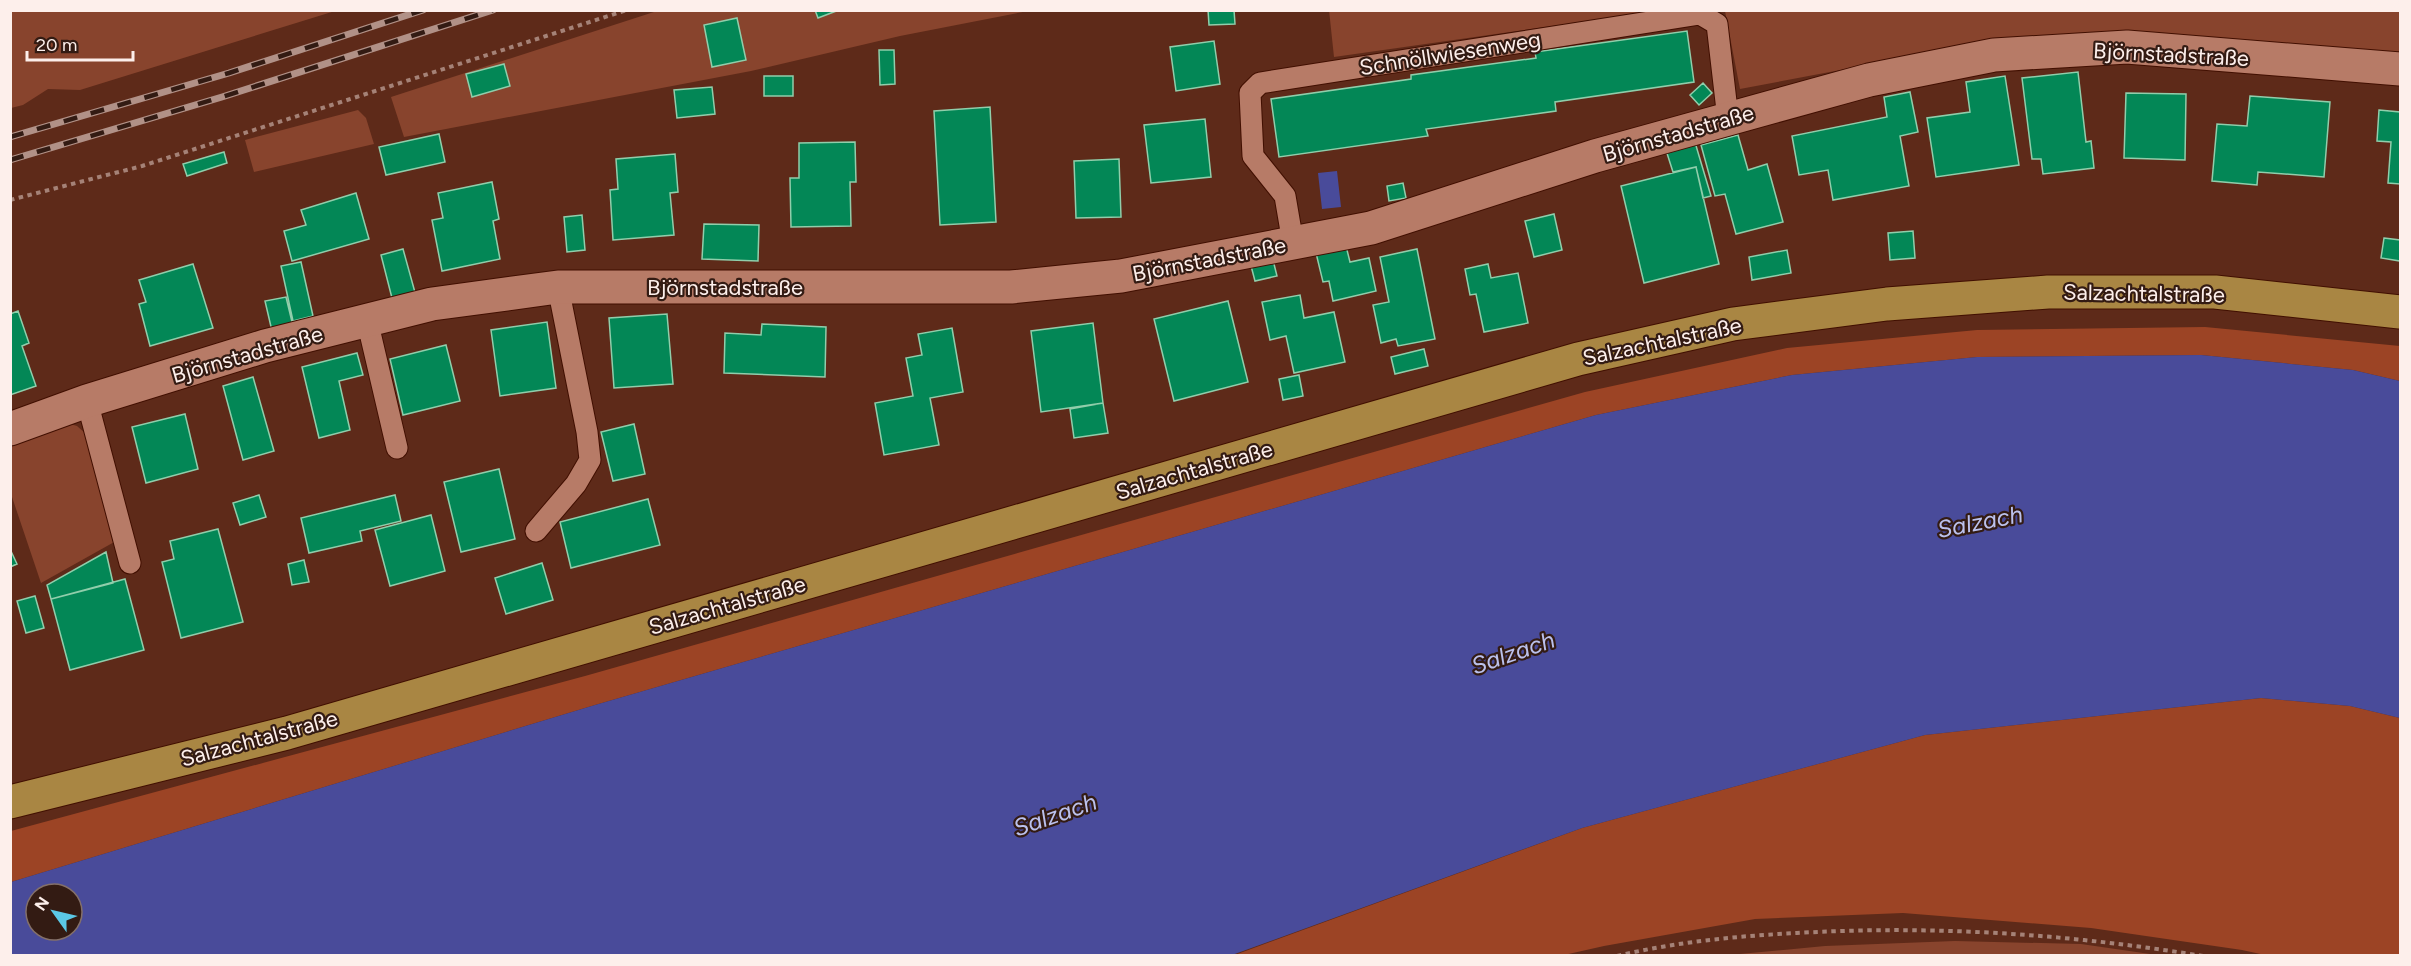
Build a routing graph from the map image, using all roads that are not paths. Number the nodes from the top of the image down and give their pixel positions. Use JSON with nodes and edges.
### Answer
{"nodes":[{"id":1,"x":2400,"y":69,"type":"edge"},
{"id":2,"x":1728,"y":119,"type":"junction"},
{"id":3,"x":1293,"y":243,"type":"junction"},
{"id":4,"x":558,"y":287,"type":"junction"},
{"id":5,"x":2400,"y":312,"type":"edge"},
{"id":6,"x":367,"y":320,"type":"junction"},
{"id":7,"x":87,"y":401,"type":"junction"},
{"id":8,"x":10,"y":429,"type":"edge"},
{"id":9,"x":397,"y":448,"type":"dead end"},
{"id":10,"x":536,"y":531,"type":"dead end"},
{"id":11,"x":130,"y":563,"type":"dead end"},
{"id":12,"x":10,"y":802,"type":"edge"}],
"edges":[{"from":1,"to":2,"type":"street","name":"Björnstadstraße"},
{"from":2,"to":3,"type":"street","name":"Björnstadstraße"},
{"from":2,"to":3,"type":"lane","name":"Schnöllwiesenweg"},
{"from":3,"to":4,"type":"street","name":"Björnstadstraße"},
{"from":4,"to":6,"type":"street","name":"Björnstadstraße"},
{"from":4,"to":10,"type":"lane"},
{"from":5,"to":12,"type":"main road","name":"Salzachtalstraße"},
{"from":6,"to":7,"type":"street","name":"Björnstadstraße"},
{"from":6,"to":9,"type":"lane"},
{"from":7,"to":8,"type":"street","name":"Björnstadstraße"},
{"from":7,"to":11,"type":"lane"}]}
